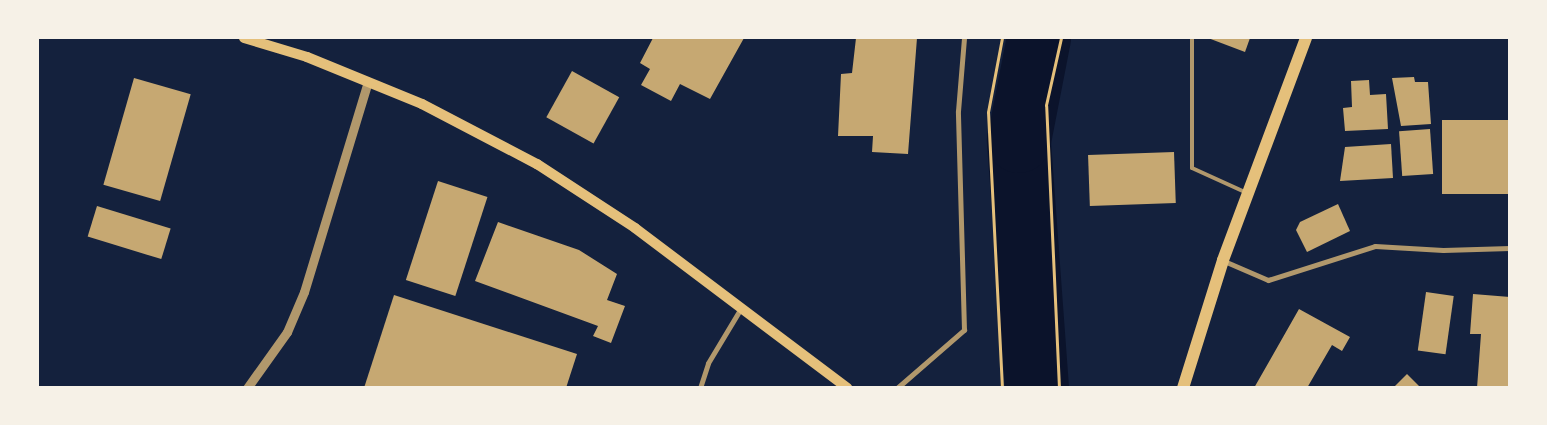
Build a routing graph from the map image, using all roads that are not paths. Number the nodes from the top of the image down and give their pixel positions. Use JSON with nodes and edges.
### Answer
{"nodes":[{"id":1,"x":244,"y":38,"type":"edge"},
{"id":2,"x":964,"y":38,"type":"edge"},
{"id":3,"x":1192,"y":38,"type":"edge"},
{"id":4,"x":1306,"y":38,"type":"edge"},
{"id":5,"x":368,"y":81,"type":"junction"},
{"id":6,"x":1247,"y":193,"type":"junction"},
{"id":7,"x":1510,"y":248,"type":"edge"},
{"id":8,"x":1223,"y":260,"type":"junction"},
{"id":9,"x":742,"y":307,"type":"junction"},
{"id":10,"x":247,"y":388,"type":"edge"},
{"id":11,"x":700,"y":388,"type":"edge"},
{"id":12,"x":847,"y":388,"type":"edge"},
{"id":13,"x":896,"y":388,"type":"edge"},
{"id":14,"x":1182,"y":388,"type":"edge"}],
"edges":[{"from":1,"to":5,"type":"main road"},
{"from":2,"to":13,"type":"street"},
{"from":3,"to":6,"type":"lane"},
{"from":4,"to":6,"type":"main road"},
{"from":5,"to":9,"type":"main road"},
{"from":5,"to":10,"type":"street"},
{"from":6,"to":8,"type":"main road"},
{"from":7,"to":8,"type":"street"},
{"from":8,"to":14,"type":"main road"},
{"from":9,"to":11,"type":"street"},
{"from":9,"to":12,"type":"main road"}]}
